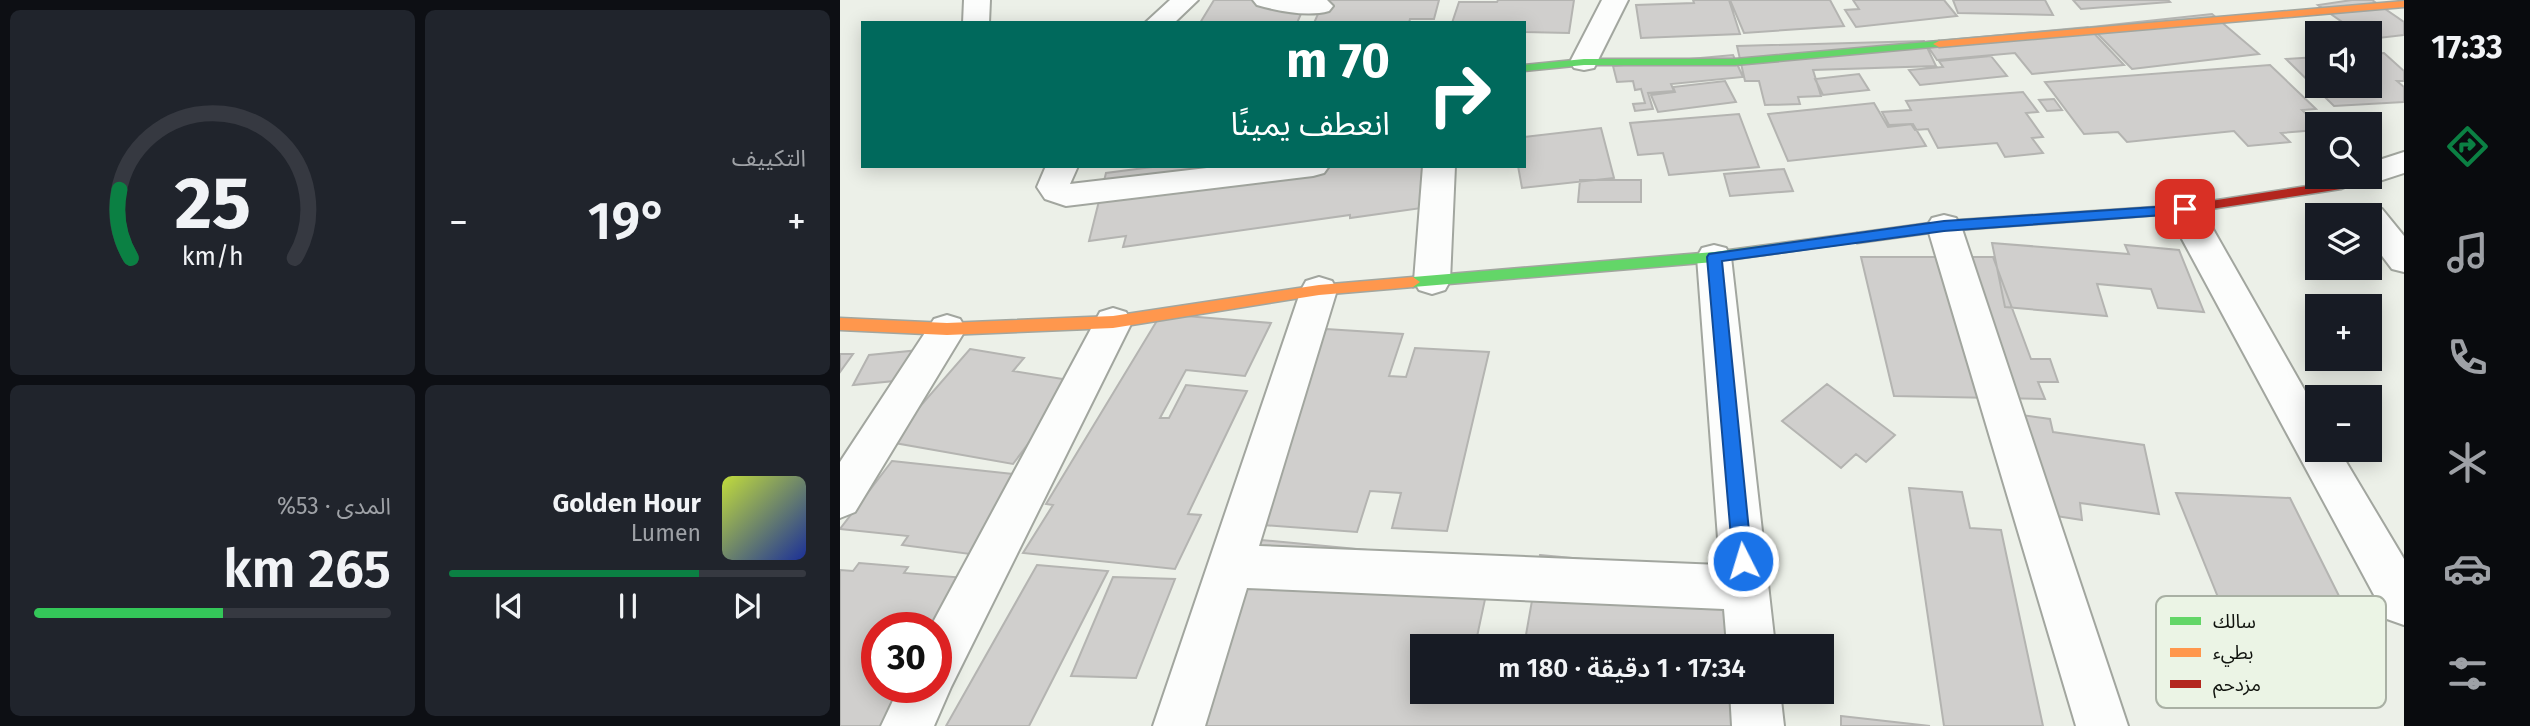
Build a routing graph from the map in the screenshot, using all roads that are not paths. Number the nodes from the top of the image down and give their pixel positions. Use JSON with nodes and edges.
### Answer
{"nodes":[{"id":1,"x":977,"y":0,"type":"edge"},
{"id":2,"x":1185,"y":0,"type":"edge"},
{"id":3,"x":1266,"y":0,"type":"edge"},
{"id":4,"x":1615,"y":0,"type":"edge"},
{"id":5,"x":2404,"y":4,"type":"edge"},
{"id":6,"x":1320,"y":6,"type":"dead end"},
{"id":7,"x":975,"y":21,"type":"edge"},
{"id":8,"x":1160,"y":21,"type":"edge"},
{"id":9,"x":1584,"y":62,"type":"junction"},
{"id":10,"x":1526,"y":68,"type":"edge"},
{"id":11,"x":2404,"y":162,"type":"edge"},
{"id":12,"x":1061,"y":168,"type":"edge"},
{"id":13,"x":1296,"y":168,"type":"edge"},
{"id":14,"x":1439,"y":168,"type":"edge"},
{"id":15,"x":2382,"y":170,"type":"edge"},
{"id":16,"x":2305,"y":188,"type":"edge"},
{"id":17,"x":2185,"y":209,"type":"junction"},
{"id":18,"x":1944,"y":226,"type":"junction"},
{"id":19,"x":2382,"y":232,"type":"edge"},
{"id":20,"x":1714,"y":257,"type":"junction"},
{"id":21,"x":2404,"y":260,"type":"edge"},
{"id":22,"x":1433,"y":281,"type":"junction"},
{"id":23,"x":1318,"y":290,"type":"junction"},
{"id":24,"x":1113,"y":322,"type":"junction"},
{"id":25,"x":840,"y":324,"type":"edge"},
{"id":26,"x":947,"y":330,"type":"junction"},
{"id":27,"x":2305,"y":428,"type":"edge"},
{"id":28,"x":2324,"y":462,"type":"edge"},
{"id":29,"x":840,"y":499,"type":"edge"},
{"id":30,"x":1230,"y":566,"type":"junction"},
{"id":31,"x":1745,"y":588,"type":"junction"},
{"id":32,"x":2404,"y":603,"type":"edge"},
{"id":33,"x":1750,"y":634,"type":"edge"},
{"id":34,"x":952,"y":637,"type":"edge"},
{"id":35,"x":918,"y":703,"type":"edge"},
{"id":36,"x":1756,"y":704,"type":"edge"},
{"id":37,"x":907,"y":726,"type":"edge"},
{"id":38,"x":1179,"y":726,"type":"edge"},
{"id":39,"x":1758,"y":726,"type":"edge"},
{"id":40,"x":2102,"y":726,"type":"edge"}],
"edges":[{"from":1,"to":7,"type":"street"},
{"from":2,"to":8,"type":"street"},
{"from":3,"to":6,"type":"street"},
{"from":4,"to":9,"type":"street"},
{"from":5,"to":9,"type":"street"},
{"from":9,"to":10,"type":"street"},
{"from":11,"to":15,"type":"street"},
{"from":12,"to":13,"type":"street"},
{"from":14,"to":22,"type":"street"},
{"from":16,"to":17,"type":"street"},
{"from":17,"to":18,"type":"street"},
{"from":17,"to":27,"type":"street"},
{"from":18,"to":20,"type":"street"},
{"from":18,"to":40,"type":"street"},
{"from":19,"to":21,"type":"street"},
{"from":20,"to":22,"type":"street"},
{"from":20,"to":31,"type":"street"},
{"from":22,"to":23,"type":"street"},
{"from":23,"to":24,"type":"street"},
{"from":23,"to":30,"type":"street"},
{"from":24,"to":26,"type":"street"},
{"from":24,"to":34,"type":"street"},
{"from":25,"to":26,"type":"street"},
{"from":26,"to":29,"type":"street"},
{"from":28,"to":32,"type":"street"},
{"from":30,"to":31,"type":"street"},
{"from":30,"to":38,"type":"street"},
{"from":31,"to":33,"type":"street"},
{"from":35,"to":37,"type":"street"},
{"from":36,"to":39,"type":"street"}]}
